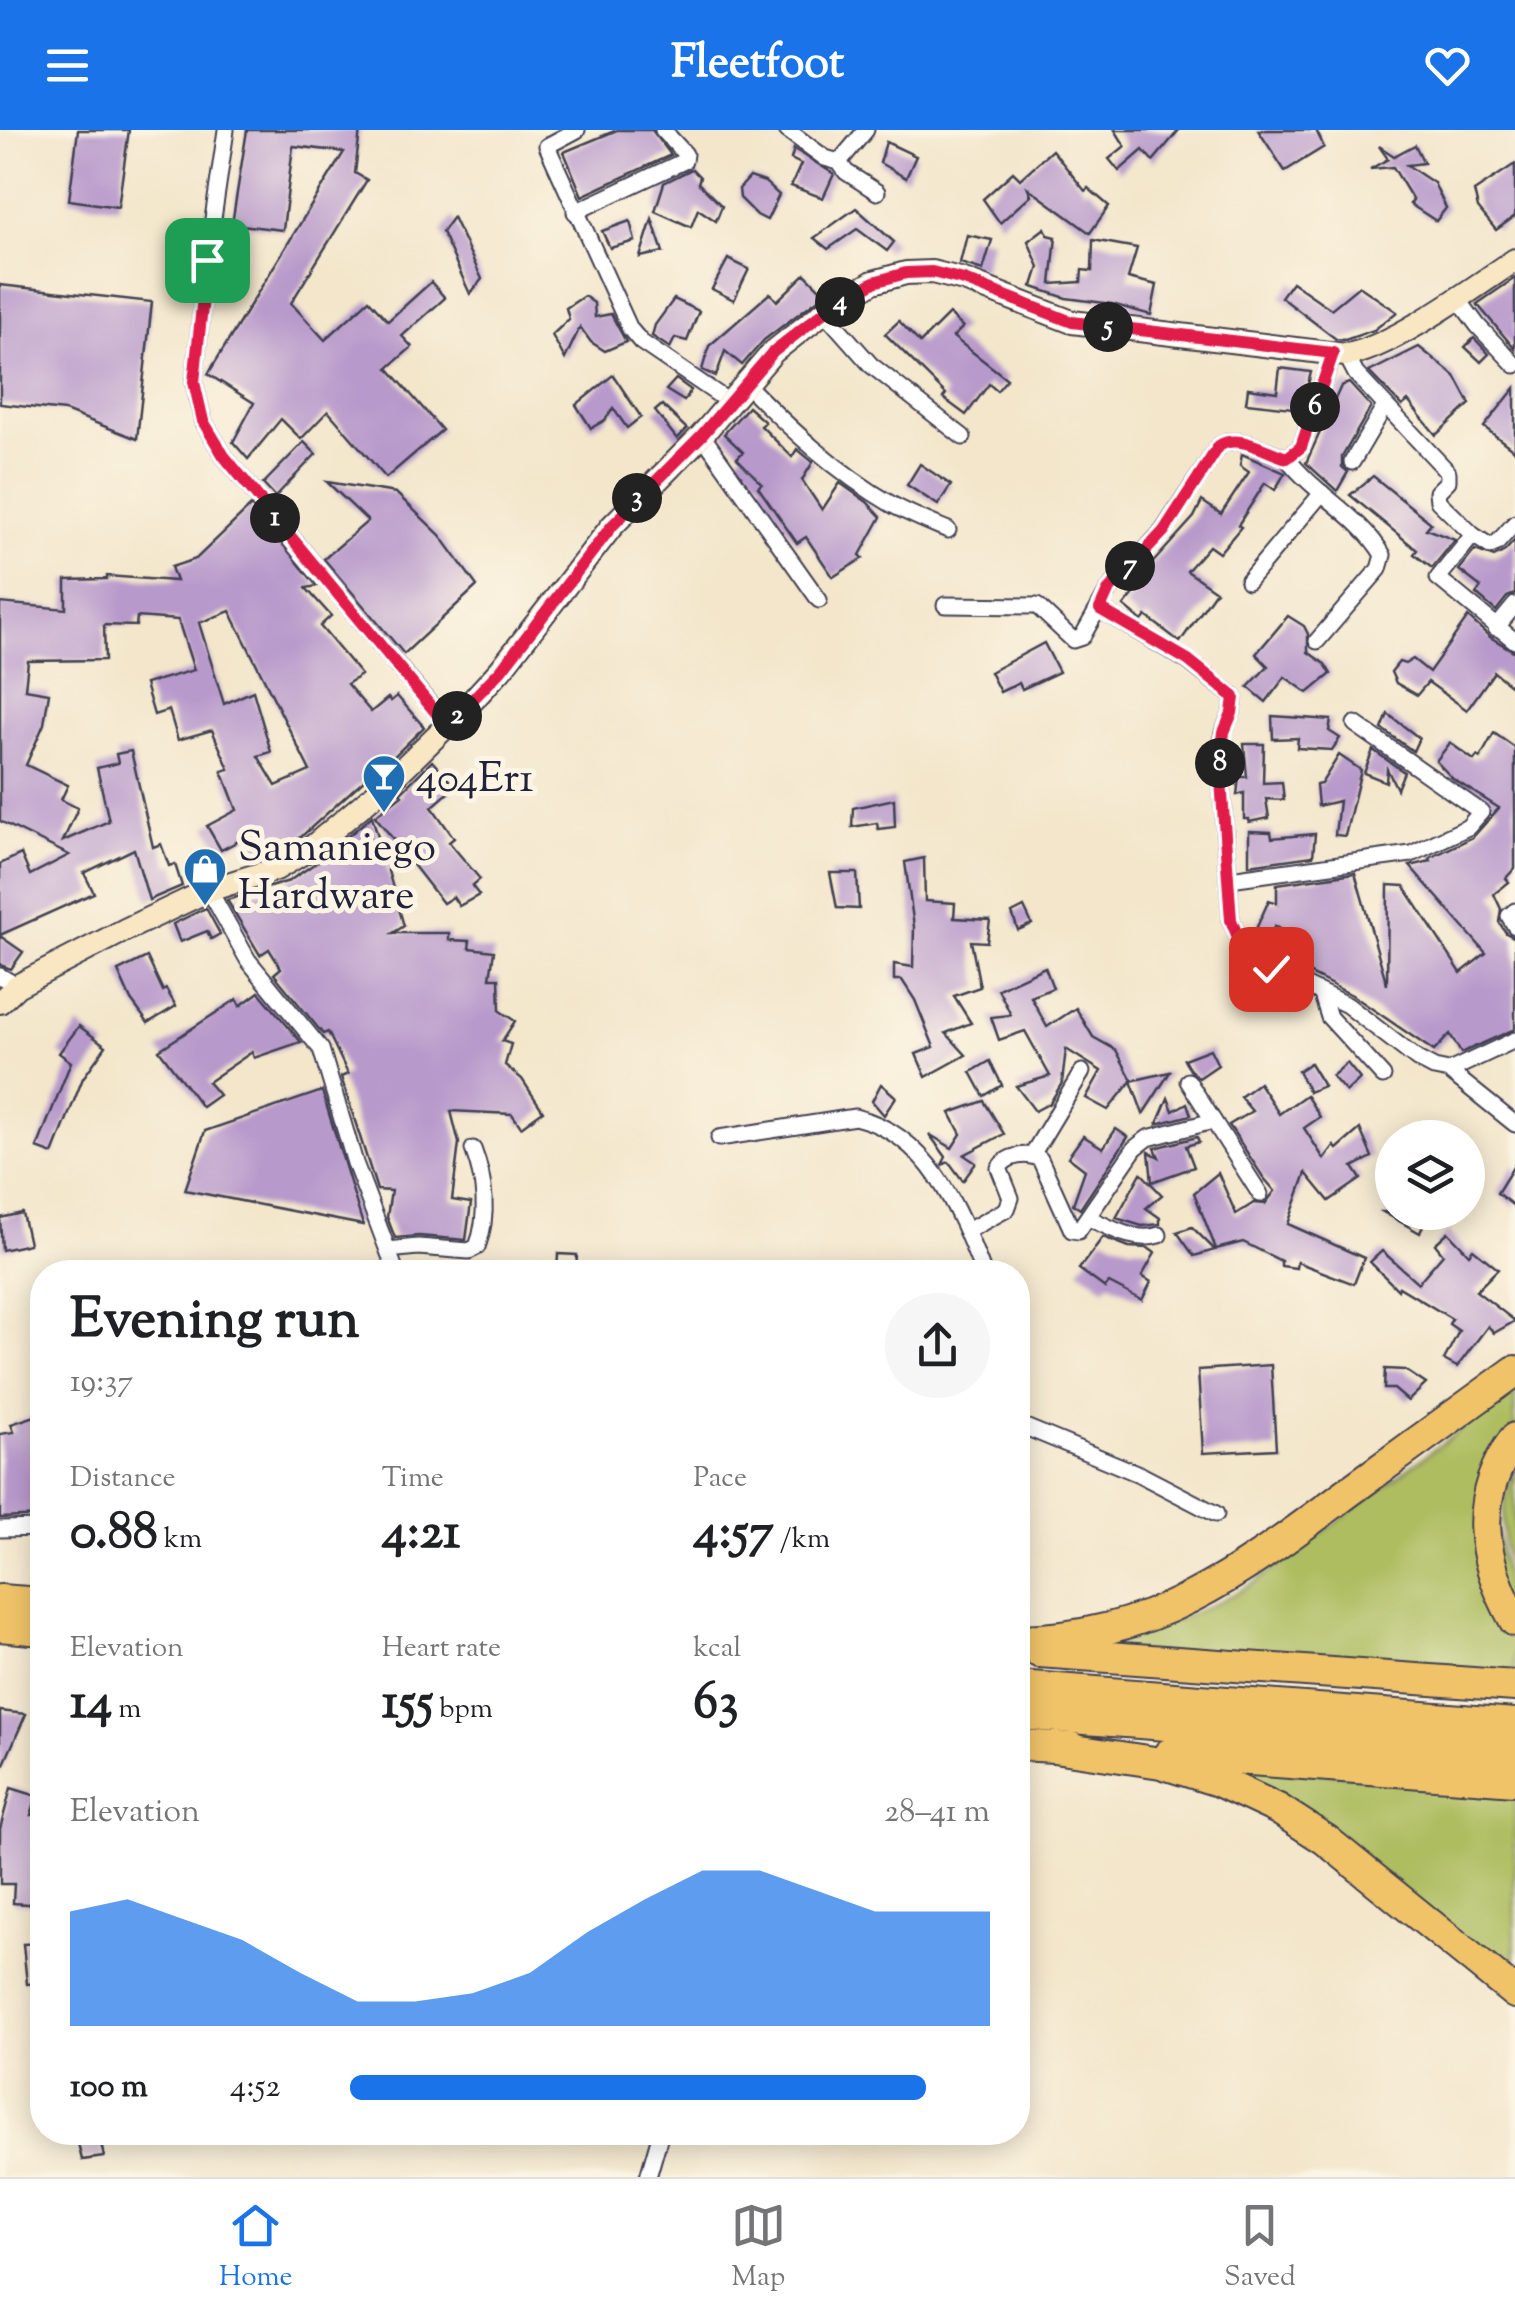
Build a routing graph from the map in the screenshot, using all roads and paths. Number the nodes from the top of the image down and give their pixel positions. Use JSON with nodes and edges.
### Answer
{"nodes":[{"id":1,"x":226,"y":130,"type":"edge"},
{"id":2,"x":577,"y":130,"type":"edge"},
{"id":3,"x":664,"y":130,"type":"edge"},
{"id":4,"x":787,"y":130,"type":"edge"},
{"id":5,"x":866,"y":130,"type":"edge"},
{"id":6,"x":839,"y":162,"type":"junction"},
{"id":7,"x":877,"y":192,"type":"dead end"},
{"id":8,"x":575,"y":212,"type":"junction"},
{"id":9,"x":1515,"y":260,"type":"edge"},
{"id":10,"x":1458,"y":299,"type":"junction"},
{"id":11,"x":824,"y":312,"type":"junction"},
{"id":12,"x":1339,"y":354,"type":"junction"},
{"id":13,"x":1515,"y":365,"type":"edge"},
{"id":14,"x":745,"y":383,"type":"junction"},
{"id":15,"x":729,"y":402,"type":"junction"},
{"id":16,"x":1386,"y":406,"type":"junction"},
{"id":17,"x":702,"y":435,"type":"junction"},
{"id":18,"x":963,"y":437,"type":"dead end"},
{"id":19,"x":1287,"y":458,"type":"junction"},
{"id":20,"x":1352,"y":462,"type":"dead end"},
{"id":21,"x":1322,"y":492,"type":"junction"},
{"id":22,"x":1515,"y":523,"type":"edge"},
{"id":23,"x":948,"y":530,"type":"dead end"},
{"id":24,"x":1473,"y":534,"type":"junction"},
{"id":25,"x":1248,"y":581,"type":"dead end"},
{"id":26,"x":819,"y":600,"type":"dead end"},
{"id":27,"x":945,"y":605,"type":"dead end"},
{"id":28,"x":1515,"y":605,"type":"edge"},
{"id":29,"x":1100,"y":609,"type":"junction"},
{"id":30,"x":1496,"y":628,"type":"junction"},
{"id":31,"x":1317,"y":640,"type":"dead end"},
{"id":32,"x":1515,"y":641,"type":"edge"},
{"id":33,"x":1355,"y":724,"type":"dead end"},
{"id":34,"x":447,"y":726,"type":"junction"},
{"id":35,"x":1230,"y":878,"type":"junction"},
{"id":36,"x":209,"y":890,"type":"junction"},
{"id":37,"x":1515,"y":911,"type":"edge"},
{"id":38,"x":1515,"y":926,"type":"edge"},
{"id":39,"x":6,"y":988,"type":"edge"},
{"id":40,"x":1322,"y":996,"type":"junction"},
{"id":41,"x":1512,"y":1045,"type":"edge"},
{"id":42,"x":1449,"y":1070,"type":"junction"},
{"id":43,"x":1082,"y":1072,"type":"dead end"},
{"id":44,"x":1383,"y":1076,"type":"dead end"},
{"id":45,"x":1188,"y":1081,"type":"dead end"},
{"id":46,"x":1214,"y":1121,"type":"junction"},
{"id":47,"x":1515,"y":1124,"type":"edge"},
{"id":48,"x":719,"y":1138,"type":"dead end"},
{"id":49,"x":473,"y":1149,"type":"dead end"},
{"id":50,"x":1032,"y":1155,"type":"junction"},
{"id":51,"x":1260,"y":1194,"type":"dead end"},
{"id":52,"x":1089,"y":1218,"type":"junction"},
{"id":53,"x":967,"y":1231,"type":"junction"},
{"id":54,"x":1159,"y":1235,"type":"dead end"},
{"id":55,"x":388,"y":1250,"type":"junction"},
{"id":56,"x":392,"y":1260,"type":"edge"},
{"id":57,"x":978,"y":1260,"type":"edge"},
{"id":58,"x":1515,"y":1371,"type":"edge"},
{"id":59,"x":1030,"y":1429,"type":"edge"},
{"id":60,"x":1515,"y":1438,"type":"edge"},
{"id":61,"x":1216,"y":1514,"type":"dead end"},
{"id":62,"x":30,"y":1528,"type":"edge"},
{"id":63,"x":0,"y":1529,"type":"edge"},
{"id":64,"x":0,"y":1600,"type":"edge"},
{"id":65,"x":30,"y":1602,"type":"edge"},
{"id":66,"x":1515,"y":1621,"type":"edge"},
{"id":67,"x":0,"y":1626,"type":"edge"},
{"id":68,"x":30,"y":1629,"type":"edge"},
{"id":69,"x":1030,"y":1640,"type":"edge"},
{"id":70,"x":1030,"y":1652,"type":"edge"},
{"id":71,"x":1515,"y":1686,"type":"edge"},
{"id":72,"x":1030,"y":1687,"type":"edge"},
{"id":73,"x":1030,"y":1715,"type":"edge"},
{"id":74,"x":1515,"y":1724,"type":"edge"},
{"id":75,"x":1030,"y":1746,"type":"edge"},
{"id":76,"x":1054,"y":1747,"type":"junction"},
{"id":77,"x":1515,"y":1750,"type":"edge"},
{"id":78,"x":1515,"y":1780,"type":"edge"},
{"id":79,"x":1515,"y":1993,"type":"edge"},
{"id":80,"x":657,"y":2145,"type":"edge"},
{"id":81,"x":648,"y":2177,"type":"edge"}],
"edges":[{"from":1,"to":34,"type":"street"},
{"from":2,"to":8,"type":"street"},
{"from":3,"to":8,"type":"street"},
{"from":4,"to":6,"type":"street"},
{"from":5,"to":6,"type":"street"},
{"from":6,"to":7,"type":"street"},
{"from":8,"to":15,"type":"street"},
{"from":9,"to":10,"type":"main road"},
{"from":10,"to":12,"type":"main road"},
{"from":10,"to":13,"type":"street"},
{"from":11,"to":12,"type":"main road"},
{"from":11,"to":14,"type":"main road"},
{"from":11,"to":18,"type":"street"},
{"from":12,"to":16,"type":"street"},
{"from":12,"to":19,"type":"street"},
{"from":14,"to":15,"type":"main road"},
{"from":14,"to":23,"type":"street"},
{"from":15,"to":17,"type":"main road"},
{"from":16,"to":20,"type":"street"},
{"from":16,"to":24,"type":"street"},
{"from":17,"to":26,"type":"street"},
{"from":17,"to":34,"type":"main road"},
{"from":19,"to":21,"type":"street"},
{"from":19,"to":29,"type":"street"},
{"from":21,"to":25,"type":"street"},
{"from":21,"to":31,"type":"street"},
{"from":22,"to":24,"type":"street"},
{"from":24,"to":30,"type":"street"},
{"from":27,"to":29,"type":"street"},
{"from":28,"to":30,"type":"street"},
{"from":29,"to":35,"type":"street"},
{"from":30,"to":32,"type":"street"},
{"from":33,"to":35,"type":"street"},
{"from":34,"to":36,"type":"main road"},
{"from":35,"to":40,"type":"street"},
{"from":36,"to":39,"type":"main road"},
{"from":36,"to":55,"type":"street"},
{"from":37,"to":38,"type":"street"},
{"from":40,"to":42,"type":"street"},
{"from":40,"to":44,"type":"street"},
{"from":41,"to":42,"type":"street"},
{"from":42,"to":47,"type":"street"},
{"from":43,"to":50,"type":"street"},
{"from":45,"to":46,"type":"street"},
{"from":46,"to":51,"type":"street"},
{"from":46,"to":52,"type":"street"},
{"from":48,"to":53,"type":"street"},
{"from":49,"to":55,"type":"street"},
{"from":50,"to":52,"type":"street"},
{"from":50,"to":53,"type":"street"},
{"from":52,"to":54,"type":"street"},
{"from":53,"to":57,"type":"street"},
{"from":55,"to":56,"type":"street"},
{"from":58,"to":69,"type":"highway"},
{"from":59,"to":61,"type":"street"},
{"from":60,"to":66,"type":"highway"},
{"from":62,"to":63,"type":"street"},
{"from":64,"to":65,"type":"highway"},
{"from":67,"to":68,"type":"highway"},
{"from":70,"to":71,"type":"highway"},
{"from":72,"to":74,"type":"highway"},
{"from":73,"to":77,"type":"highway"},
{"from":75,"to":76,"type":"highway"},
{"from":76,"to":78,"type":"highway"},
{"from":76,"to":79,"type":"highway"},
{"from":80,"to":81,"type":"street"}]}
